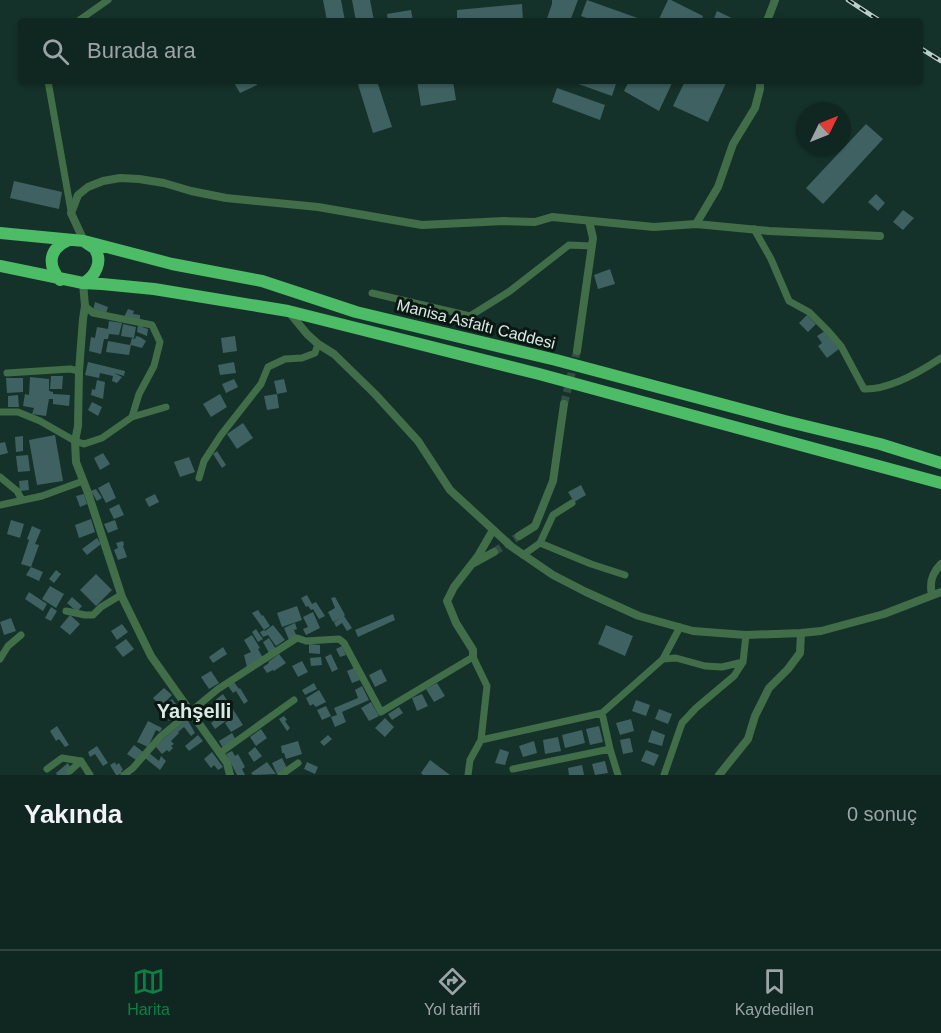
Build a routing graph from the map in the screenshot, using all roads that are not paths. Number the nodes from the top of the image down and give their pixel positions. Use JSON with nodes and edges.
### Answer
{"nodes":[{"id":1,"x":108,"y":0,"type":"edge"},
{"id":2,"x":775,"y":0,"type":"edge"},
{"id":3,"x":82,"y":18,"type":"edge"},
{"id":4,"x":768,"y":18,"type":"edge"},
{"id":5,"x":49,"y":84,"type":"edge"},
{"id":6,"x":760,"y":84,"type":"edge"},
{"id":7,"x":71,"y":213,"type":"junction"},
{"id":8,"x":589,"y":221,"type":"junction"},
{"id":9,"x":696,"y":224,"type":"junction"},
{"id":10,"x":754,"y":229,"type":"junction"},
{"id":11,"x":0,"y":233,"type":"edge"},
{"id":12,"x":880,"y":236,"type":"dead end"},
{"id":13,"x":69,"y":240,"type":"junction"},
{"id":14,"x":84,"y":242,"type":"junction"},
{"id":15,"x":592,"y":246,"type":"junction"},
{"id":16,"x":0,"y":266,"type":"edge"},
{"id":17,"x":60,"y":280,"type":"junction"},
{"id":18,"x":83,"y":284,"type":"junction"},
{"id":19,"x":372,"y":293,"type":"dead end"},
{"id":20,"x":85,"y":306,"type":"junction"},
{"id":21,"x":288,"y":311,"type":"junction"},
{"id":22,"x":318,"y":344,"type":"junction"},
{"id":23,"x":577,"y":351,"type":"tunnel mouth"},
{"id":24,"x":941,"y":358,"type":"edge"},
{"id":25,"x":79,"y":370,"type":"junction"},
{"id":26,"x":7,"y":373,"type":"dead end"},
{"id":27,"x":564,"y":404,"type":"tunnel mouth"},
{"id":28,"x":166,"y":407,"type":"dead end"},
{"id":29,"x":0,"y":412,"type":"edge"},
{"id":30,"x":132,"y":417,"type":"junction"},
{"id":31,"x":75,"y":441,"type":"junction"},
{"id":32,"x":941,"y":463,"type":"edge"},
{"id":33,"x":0,"y":477,"type":"edge"},
{"id":34,"x":199,"y":478,"type":"dead end"},
{"id":35,"x":83,"y":482,"type":"junction"},
{"id":36,"x":941,"y":483,"type":"edge"},
{"id":37,"x":22,"y":500,"type":"junction"},
{"id":38,"x":572,"y":503,"type":"dead end"},
{"id":39,"x":0,"y":505,"type":"edge"},
{"id":40,"x":493,"y":530,"type":"junction"},
{"id":41,"x":519,"y":536,"type":"tunnel mouth"},
{"id":42,"x":540,"y":543,"type":"junction"},
{"id":43,"x":494,"y":552,"type":"tunnel mouth"},
{"id":44,"x":523,"y":555,"type":"junction"},
{"id":45,"x":941,"y":564,"type":"edge"},
{"id":46,"x":470,"y":565,"type":"junction"},
{"id":47,"x":625,"y":575,"type":"dead end"},
{"id":48,"x":937,"y":593,"type":"edge"},
{"id":49,"x":121,"y":595,"type":"junction"},
{"id":50,"x":66,"y":611,"type":"dead end"},
{"id":51,"x":680,"y":627,"type":"junction"},
{"id":52,"x":801,"y":633,"type":"junction"},
{"id":53,"x":21,"y":635,"type":"dead end"},
{"id":54,"x":746,"y":635,"type":"junction"},
{"id":55,"x":473,"y":657,"type":"junction"},
{"id":56,"x":663,"y":658,"type":"junction"},
{"id":57,"x":0,"y":659,"type":"edge"},
{"id":58,"x":743,"y":662,"type":"junction"},
{"id":59,"x":294,"y":700,"type":"dead end"},
{"id":60,"x":190,"y":711,"type":"junction"},
{"id":61,"x":602,"y":713,"type":"junction"},
{"id":62,"x":481,"y":740,"type":"junction"},
{"id":63,"x":610,"y":749,"type":"junction"},
{"id":64,"x":220,"y":753,"type":"junction"},
{"id":65,"x":81,"y":761,"type":"junction"},
{"id":66,"x":298,"y":763,"type":"dead end"},
{"id":67,"x":48,"y":769,"type":"dead end"},
{"id":68,"x":513,"y":769,"type":"dead end"},
{"id":69,"x":70,"y":771,"type":"dead end"},
{"id":70,"x":90,"y":775,"type":"edge"},
{"id":71,"x":124,"y":775,"type":"edge"},
{"id":72,"x":230,"y":775,"type":"edge"},
{"id":73,"x":281,"y":775,"type":"edge"},
{"id":74,"x":468,"y":775,"type":"edge"},
{"id":75,"x":618,"y":775,"type":"edge"},
{"id":76,"x":664,"y":775,"type":"edge"},
{"id":77,"x":719,"y":775,"type":"edge"}],
"edges":[{"from":1,"to":3,"type":"street"},
{"from":2,"to":4,"type":"street"},
{"from":5,"to":7,"type":"street"},
{"from":6,"to":9,"type":"street"},
{"from":7,"to":8,"type":"street"},
{"from":7,"to":14,"type":"street"},
{"from":8,"to":9,"type":"street"},
{"from":8,"to":15,"type":"street"},
{"from":9,"to":10,"type":"street"},
{"from":10,"to":12,"type":"street"},
{"from":10,"to":24,"type":"street"},
{"from":11,"to":13,"type":"highway","name":"Manisa Asfaltı Caddesi"},
{"from":13,"to":14,"type":"highway","name":"Manisa Asfaltı Caddesi"},
{"from":13,"to":17,"type":"highway"},
{"from":14,"to":18,"type":"highway"},
{"from":14,"to":32,"type":"highway","name":"Manisa Asfaltı Caddesi"},
{"from":15,"to":19,"type":"street"},
{"from":15,"to":23,"type":"street"},
{"from":16,"to":17,"type":"highway","name":"Manisa Asfaltı Caddesi"},
{"from":17,"to":18,"type":"highway","name":"Manisa Asfaltı Caddesi"},
{"from":18,"to":20,"type":"street"},
{"from":18,"to":21,"type":"highway","name":"Manisa Asfaltı Caddesi"},
{"from":20,"to":25,"type":"street"},
{"from":20,"to":30,"type":"street"},
{"from":21,"to":22,"type":"street"},
{"from":21,"to":36,"type":"highway","name":"Manisa Asfaltı Caddesi"},
{"from":22,"to":34,"type":"street"},
{"from":22,"to":40,"type":"street"},
{"from":25,"to":26,"type":"street"},
{"from":25,"to":31,"type":"street"},
{"from":27,"to":41,"type":"street"},
{"from":28,"to":30,"type":"street"},
{"from":29,"to":31,"type":"street"},
{"from":30,"to":31,"type":"street"},
{"from":31,"to":35,"type":"street"},
{"from":33,"to":37,"type":"street"},
{"from":35,"to":37,"type":"street"},
{"from":35,"to":49,"type":"street"},
{"from":37,"to":39,"type":"street"},
{"from":38,"to":42,"type":"street"},
{"from":40,"to":44,"type":"street"},
{"from":40,"to":46,"type":"street"},
{"from":42,"to":44,"type":"street"},
{"from":42,"to":47,"type":"street"},
{"from":43,"to":46,"type":"street"},
{"from":44,"to":51,"type":"street"},
{"from":45,"to":48,"type":"street"},
{"from":46,"to":55,"type":"street"},
{"from":48,"to":52,"type":"street"},
{"from":49,"to":50,"type":"street"},
{"from":49,"to":60,"type":"street"},
{"from":51,"to":54,"type":"street"},
{"from":51,"to":56,"type":"street"},
{"from":52,"to":54,"type":"street"},
{"from":52,"to":77,"type":"street"},
{"from":53,"to":57,"type":"street"},
{"from":54,"to":58,"type":"street"},
{"from":55,"to":60,"type":"street"},
{"from":55,"to":62,"type":"street"},
{"from":56,"to":58,"type":"street"},
{"from":56,"to":61,"type":"street"},
{"from":58,"to":76,"type":"street"},
{"from":59,"to":64,"type":"street"},
{"from":60,"to":64,"type":"street"},
{"from":60,"to":71,"type":"street"},
{"from":61,"to":62,"type":"street"},
{"from":61,"to":63,"type":"street"},
{"from":62,"to":74,"type":"street"},
{"from":63,"to":68,"type":"street"},
{"from":63,"to":75,"type":"street"},
{"from":64,"to":72,"type":"street"},
{"from":65,"to":67,"type":"street"},
{"from":65,"to":69,"type":"street"},
{"from":65,"to":70,"type":"street"},
{"from":66,"to":73,"type":"street"}]}
